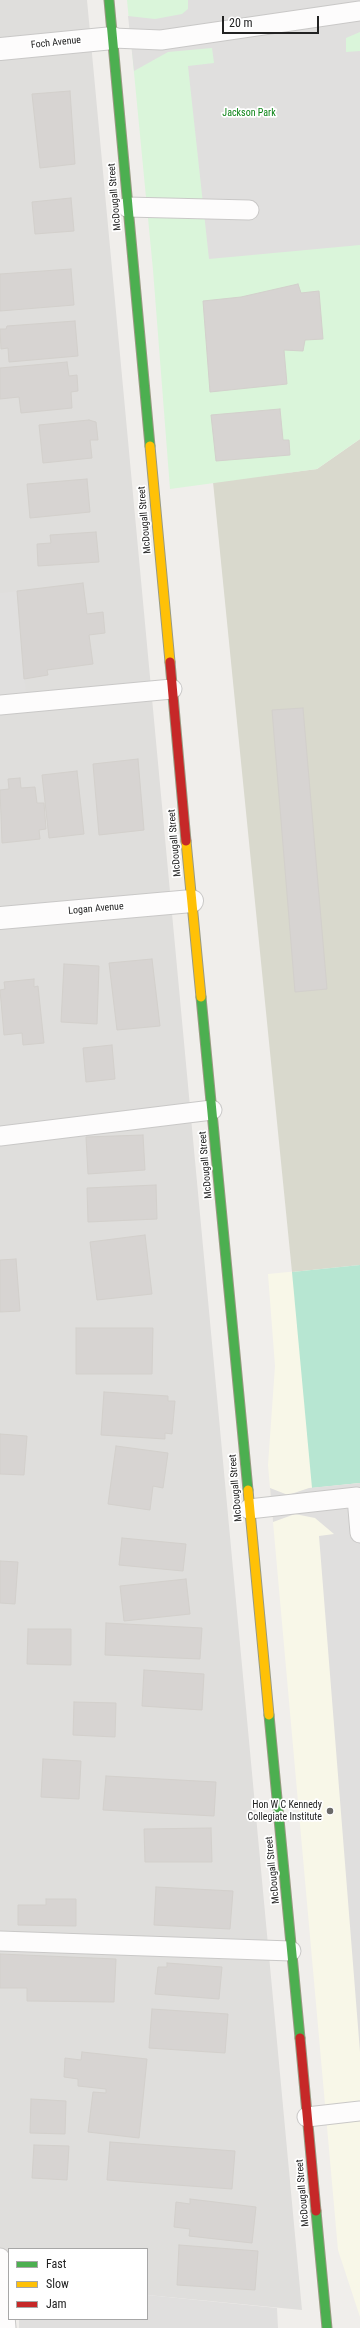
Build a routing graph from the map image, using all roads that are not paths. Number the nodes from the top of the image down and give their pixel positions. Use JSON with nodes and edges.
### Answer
{"nodes":[{"id":1,"x":109,"y":0,"type":"edge"},
{"id":2,"x":360,"y":11,"type":"edge"},
{"id":3,"x":113,"y":38,"type":"junction"},
{"id":4,"x":0,"y":49,"type":"edge"},
{"id":5,"x":127,"y":207,"type":"junction"},
{"id":6,"x":249,"y":210,"type":"dead end"},
{"id":7,"x":172,"y":690,"type":"junction"},
{"id":8,"x":0,"y":705,"type":"edge"},
{"id":9,"x":192,"y":900,"type":"junction"},
{"id":10,"x":0,"y":918,"type":"edge"},
{"id":11,"x":212,"y":1110,"type":"junction"},
{"id":12,"x":0,"y":1136,"type":"edge"},
{"id":13,"x":358,"y":1497,"type":"edge"},
{"id":14,"x":249,"y":1509,"type":"junction"},
{"id":15,"x":360,"y":1533,"type":"edge"},
{"id":16,"x":0,"y":1941,"type":"edge"},
{"id":17,"x":291,"y":1951,"type":"junction"},
{"id":18,"x":360,"y":2111,"type":"edge"},
{"id":19,"x":307,"y":2117,"type":"junction"},
{"id":20,"x":0,"y":2258,"type":"edge"},
{"id":21,"x":6,"y":2328,"type":"edge"},
{"id":22,"x":327,"y":2328,"type":"edge"}],
"edges":[{"from":1,"to":3,"type":"street","name":"McDougall Street"},
{"from":2,"to":3,"type":"lane"},
{"from":3,"to":4,"type":"street","name":"Foch Avenue"},
{"from":3,"to":5,"type":"street","name":"McDougall Street"},
{"from":5,"to":6,"type":"lane"},
{"from":5,"to":7,"type":"street","name":"McDougall Street"},
{"from":7,"to":8,"type":"lane"},
{"from":7,"to":9,"type":"street","name":"McDougall Street"},
{"from":9,"to":10,"type":"street","name":"Logan Avenue"},
{"from":9,"to":11,"type":"street","name":"McDougall Street"},
{"from":11,"to":12,"type":"lane"},
{"from":11,"to":14,"type":"street","name":"McDougall Street"},
{"from":13,"to":14,"type":"lane"},
{"from":13,"to":15,"type":"lane"},
{"from":14,"to":17,"type":"street","name":"McDougall Street"},
{"from":16,"to":17,"type":"lane"},
{"from":17,"to":19,"type":"street","name":"McDougall Street"},
{"from":18,"to":19,"type":"lane"},
{"from":19,"to":22,"type":"street","name":"McDougall Street"},
{"from":20,"to":21,"type":"lane"}]}
